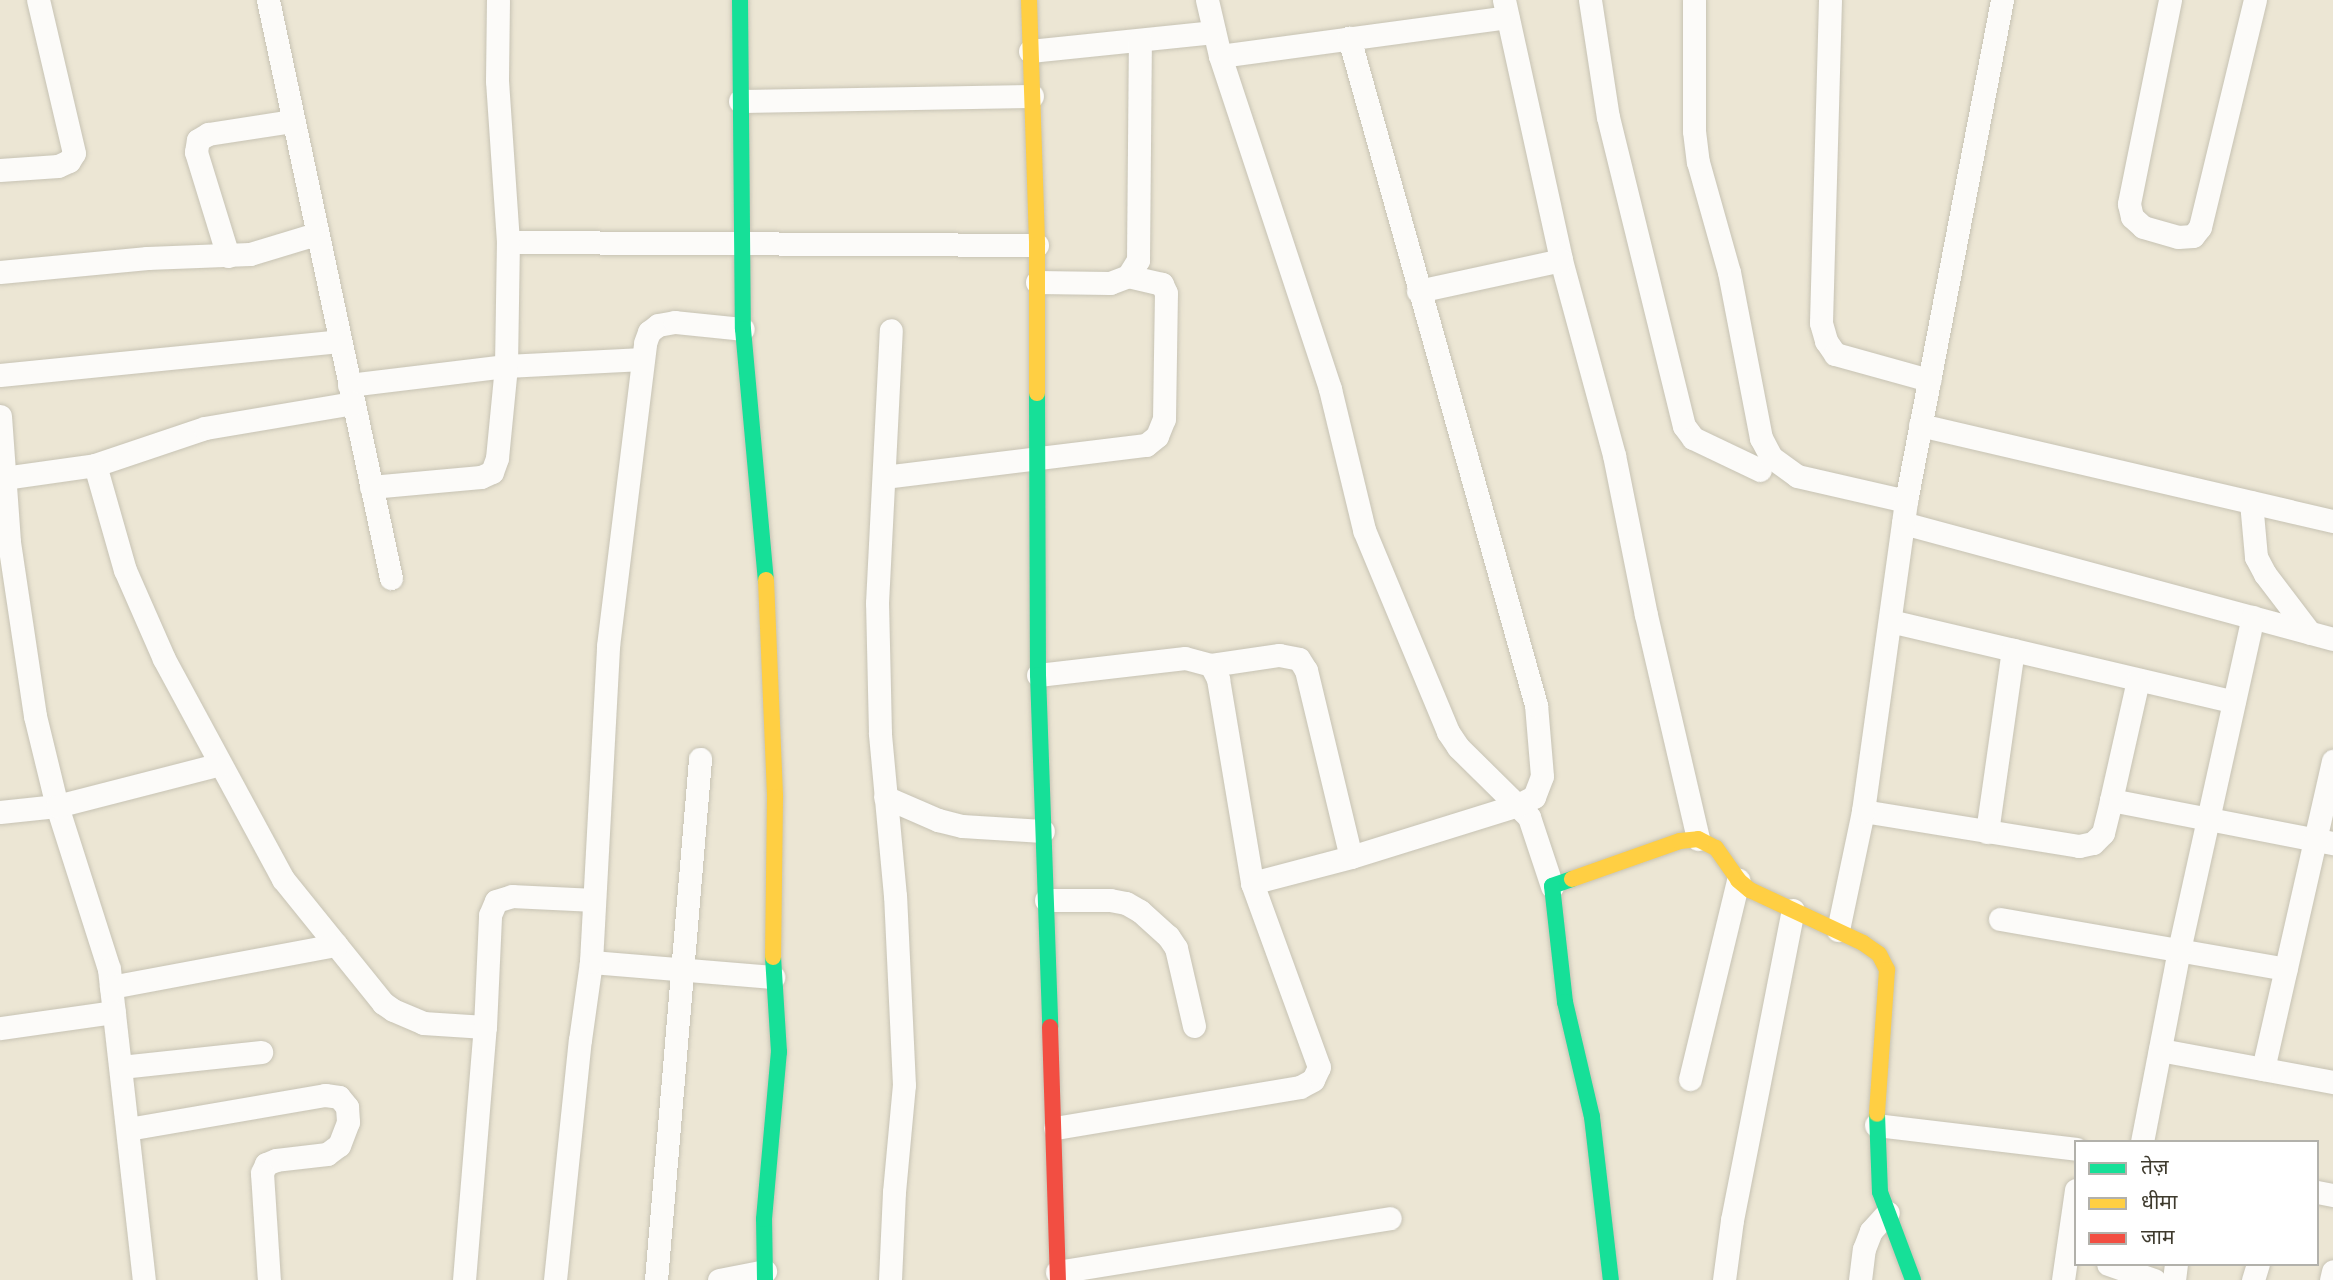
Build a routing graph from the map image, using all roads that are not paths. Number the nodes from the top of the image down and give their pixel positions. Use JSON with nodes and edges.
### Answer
{"nodes":[{"id":1,"x":38,"y":0,"type":"edge"},
{"id":2,"x":268,"y":0,"type":"edge"},
{"id":3,"x":498,"y":0,"type":"edge"},
{"id":4,"x":740,"y":0,"type":"edge"},
{"id":5,"x":1029,"y":0,"type":"edge"},
{"id":6,"x":1207,"y":0,"type":"edge"},
{"id":7,"x":1590,"y":0,"type":"edge"},
{"id":8,"x":1694,"y":0,"type":"edge"},
{"id":9,"x":1830,"y":0,"type":"edge"},
{"id":10,"x":2002,"y":0,"type":"edge"},
{"id":11,"x":2170,"y":0,"type":"edge"},
{"id":12,"x":2255,"y":0,"type":"edge"},
{"id":13,"x":1505,"y":8,"type":"edge"},
{"id":14,"x":1214,"y":32,"type":"junction"},
{"id":15,"x":1349,"y":38,"type":"junction"},
{"id":16,"x":1140,"y":40,"type":"junction"},
{"id":17,"x":1030,"y":51,"type":"junction"},
{"id":18,"x":1220,"y":56,"type":"junction"},
{"id":19,"x":1032,"y":96,"type":"junction"},
{"id":20,"x":740,"y":101,"type":"junction"},
{"id":21,"x":293,"y":121,"type":"junction"},
{"id":22,"x":0,"y":170,"type":"edge"},
{"id":23,"x":316,"y":234,"type":"junction"},
{"id":24,"x":742,"y":241,"type":"junction"},
{"id":25,"x":508,"y":242,"type":"junction"},
{"id":26,"x":1037,"y":245,"type":"junction"},
{"id":27,"x":228,"y":256,"type":"junction"},
{"id":28,"x":1561,"y":260,"type":"junction"},
{"id":29,"x":0,"y":272,"type":"edge"},
{"id":30,"x":1128,"y":276,"type":"junction"},
{"id":31,"x":1037,"y":282,"type":"junction"},
{"id":32,"x":1418,"y":292,"type":"junction"},
{"id":33,"x":743,"y":329,"type":"junction"},
{"id":34,"x":891,"y":330,"type":"dead end"},
{"id":35,"x":339,"y":341,"type":"junction"},
{"id":36,"x":643,"y":359,"type":"junction"},
{"id":37,"x":506,"y":366,"type":"junction"},
{"id":38,"x":0,"y":374,"type":"edge"},
{"id":39,"x":1928,"y":380,"type":"junction"},
{"id":40,"x":351,"y":394,"type":"junction"},
{"id":41,"x":0,"y":416,"type":"edge"},
{"id":42,"x":1920,"y":425,"type":"junction"},
{"id":43,"x":1040,"y":456,"type":"junction"},
{"id":44,"x":95,"y":465,"type":"junction"},
{"id":45,"x":1760,"y":470,"type":"dead end"},
{"id":46,"x":884,"y":477,"type":"junction"},
{"id":47,"x":4,"y":478,"type":"junction"},
{"id":48,"x":371,"y":487,"type":"junction"},
{"id":49,"x":2251,"y":502,"type":"junction"},
{"id":50,"x":1905,"y":512,"type":"junction"},
{"id":51,"x":2333,"y":521,"type":"edge"},
{"id":52,"x":391,"y":578,"type":"dead end"},
{"id":53,"x":2253,"y":617,"type":"junction"},
{"id":54,"x":1890,"y":621,"type":"junction"},
{"id":55,"x":2310,"y":633,"type":"junction"},
{"id":56,"x":2333,"y":639,"type":"edge"},
{"id":57,"x":2013,"y":650,"type":"junction"},
{"id":58,"x":1211,"y":666,"type":"junction"},
{"id":59,"x":1038,"y":675,"type":"junction"},
{"id":60,"x":2137,"y":680,"type":"junction"},
{"id":61,"x":2234,"y":702,"type":"junction"},
{"id":62,"x":700,"y":759,"type":"dead end"},
{"id":63,"x":2333,"y":761,"type":"edge"},
{"id":64,"x":220,"y":764,"type":"junction"},
{"id":65,"x":885,"y":797,"type":"junction"},
{"id":66,"x":2111,"y":800,"type":"junction"},
{"id":67,"x":1518,"y":805,"type":"junction"},
{"id":68,"x":57,"y":806,"type":"junction"},
{"id":69,"x":1863,"y":811,"type":"junction"},
{"id":70,"x":0,"y":812,"type":"edge"},
{"id":71,"x":2209,"y":817,"type":"junction"},
{"id":72,"x":1043,"y":831,"type":"junction"},
{"id":73,"x":1987,"y":832,"type":"junction"},
{"id":74,"x":1698,"y":839,"type":"junction"},
{"id":75,"x":2324,"y":841,"type":"edge"},
{"id":76,"x":1351,"y":857,"type":"junction"},
{"id":77,"x":1738,"y":880,"type":"junction"},
{"id":78,"x":1252,"y":883,"type":"junction"},
{"id":79,"x":1552,"y":886,"type":"junction"},
{"id":80,"x":594,"y":900,"type":"junction"},
{"id":81,"x":1046,"y":900,"type":"junction"},
{"id":82,"x":1793,"y":910,"type":"junction"},
{"id":83,"x":2000,"y":919,"type":"dead end"},
{"id":84,"x":1838,"y":930,"type":"junction"},
{"id":85,"x":336,"y":945,"type":"junction"},
{"id":86,"x":2179,"y":950,"type":"junction"},
{"id":87,"x":591,"y":961,"type":"junction"},
{"id":88,"x":2286,"y":969,"type":"junction"},
{"id":89,"x":683,"y":970,"type":"junction"},
{"id":90,"x":773,"y":977,"type":"junction"},
{"id":91,"x":111,"y":987,"type":"junction"},
{"id":92,"x":114,"y":1012,"type":"junction"},
{"id":93,"x":1194,"y":1026,"type":"dead end"},
{"id":94,"x":485,"y":1027,"type":"junction"},
{"id":95,"x":1,"y":1028,"type":"edge"},
{"id":96,"x":2160,"y":1050,"type":"junction"},
{"id":97,"x":261,"y":1052,"type":"dead end"},
{"id":98,"x":121,"y":1067,"type":"junction"},
{"id":99,"x":2263,"y":1069,"type":"junction"},
{"id":100,"x":1690,"y":1079,"type":"dead end"},
{"id":101,"x":2333,"y":1082,"type":"edge"},
{"id":102,"x":1876,"y":1125,"type":"junction"},
{"id":103,"x":1055,"y":1128,"type":"junction"},
{"id":104,"x":128,"y":1129,"type":"junction"},
{"id":105,"x":2143,"y":1140,"type":"edge"},
{"id":106,"x":2074,"y":1149,"type":"edge"},
{"id":107,"x":1888,"y":1212,"type":"junction"},
{"id":108,"x":2074,"y":1215,"type":"edge"},
{"id":109,"x":1390,"y":1218,"type":"dead end"},
{"id":110,"x":2071,"y":1252,"type":"edge"},
{"id":111,"x":2114,"y":1266,"type":"edge"},
{"id":112,"x":2333,"y":1271,"type":"edge"},
{"id":113,"x":765,"y":1276,"type":"edge"},
{"id":114,"x":1058,"y":1276,"type":"edge"},
{"id":115,"x":144,"y":1280,"type":"edge"},
{"id":116,"x":269,"y":1280,"type":"edge"},
{"id":117,"x":464,"y":1280,"type":"edge"},
{"id":118,"x":555,"y":1280,"type":"edge"},
{"id":119,"x":656,"y":1280,"type":"edge"},
{"id":120,"x":719,"y":1280,"type":"edge"},
{"id":121,"x":890,"y":1280,"type":"edge"},
{"id":122,"x":1611,"y":1280,"type":"edge"},
{"id":123,"x":1724,"y":1280,"type":"edge"},
{"id":124,"x":1860,"y":1280,"type":"edge"},
{"id":125,"x":1913,"y":1280,"type":"edge"},
{"id":126,"x":2063,"y":1280,"type":"edge"},
{"id":127,"x":2154,"y":1280,"type":"edge"},
{"id":128,"x":2331,"y":1280,"type":"edge"}],
"edges":[{"from":1,"to":22,"type":"street"},
{"from":2,"to":21,"type":"street"},
{"from":3,"to":25,"type":"street"},
{"from":4,"to":20,"type":"street"},
{"from":5,"to":17,"type":"street"},
{"from":6,"to":14,"type":"street"},
{"from":7,"to":45,"type":"street"},
{"from":8,"to":50,"type":"street"},
{"from":9,"to":39,"type":"street"},
{"from":10,"to":39,"type":"street"},
{"from":11,"to":12,"type":"street"},
{"from":13,"to":15,"type":"street"},
{"from":13,"to":28,"type":"street"},
{"from":14,"to":16,"type":"street"},
{"from":14,"to":18,"type":"street"},
{"from":15,"to":18,"type":"street"},
{"from":15,"to":32,"type":"street"},
{"from":16,"to":17,"type":"street"},
{"from":16,"to":30,"type":"street"},
{"from":17,"to":19,"type":"street"},
{"from":18,"to":67,"type":"street"},
{"from":19,"to":20,"type":"street"},
{"from":19,"to":26,"type":"street"},
{"from":20,"to":24,"type":"street"},
{"from":21,"to":23,"type":"street"},
{"from":21,"to":27,"type":"street"},
{"from":23,"to":27,"type":"street"},
{"from":23,"to":35,"type":"street"},
{"from":24,"to":25,"type":"street"},
{"from":24,"to":26,"type":"street"},
{"from":24,"to":33,"type":"street"},
{"from":25,"to":37,"type":"street"},
{"from":26,"to":31,"type":"street"},
{"from":27,"to":29,"type":"street"},
{"from":28,"to":32,"type":"street"},
{"from":28,"to":74,"type":"street"},
{"from":30,"to":31,"type":"street"},
{"from":30,"to":43,"type":"street"},
{"from":31,"to":43,"type":"street"},
{"from":32,"to":67,"type":"street"},
{"from":33,"to":36,"type":"street"},
{"from":33,"to":90,"type":"street"},
{"from":34,"to":46,"type":"street"},
{"from":35,"to":38,"type":"street"},
{"from":35,"to":40,"type":"street"},
{"from":36,"to":37,"type":"street"},
{"from":36,"to":80,"type":"street"},
{"from":37,"to":40,"type":"street"},
{"from":37,"to":48,"type":"street"},
{"from":39,"to":42,"type":"street"},
{"from":40,"to":44,"type":"street"},
{"from":40,"to":48,"type":"street"},
{"from":41,"to":47,"type":"street"},
{"from":42,"to":49,"type":"street"},
{"from":42,"to":50,"type":"street"},
{"from":43,"to":46,"type":"street"},
{"from":43,"to":59,"type":"street"},
{"from":44,"to":47,"type":"street"},
{"from":44,"to":64,"type":"street"},
{"from":46,"to":65,"type":"street"},
{"from":47,"to":68,"type":"street"},
{"from":48,"to":52,"type":"street"},
{"from":49,"to":51,"type":"street"},
{"from":49,"to":55,"type":"street"},
{"from":50,"to":53,"type":"street"},
{"from":50,"to":54,"type":"street"},
{"from":53,"to":55,"type":"street"},
{"from":53,"to":61,"type":"street"},
{"from":54,"to":57,"type":"street"},
{"from":54,"to":69,"type":"street"},
{"from":55,"to":56,"type":"street"},
{"from":57,"to":60,"type":"street"},
{"from":57,"to":73,"type":"street"},
{"from":58,"to":59,"type":"street"},
{"from":58,"to":76,"type":"street"},
{"from":58,"to":78,"type":"street"},
{"from":59,"to":72,"type":"street"},
{"from":60,"to":61,"type":"street"},
{"from":60,"to":66,"type":"street"},
{"from":61,"to":71,"type":"street"},
{"from":62,"to":89,"type":"street"},
{"from":63,"to":75,"type":"street"},
{"from":64,"to":68,"type":"street"},
{"from":64,"to":85,"type":"street"},
{"from":65,"to":72,"type":"street"},
{"from":65,"to":121,"type":"street"},
{"from":66,"to":71,"type":"street"},
{"from":66,"to":73,"type":"street"},
{"from":67,"to":76,"type":"street"},
{"from":67,"to":79,"type":"street"},
{"from":68,"to":70,"type":"street"},
{"from":68,"to":91,"type":"street"},
{"from":69,"to":73,"type":"street"},
{"from":69,"to":84,"type":"street"},
{"from":71,"to":75,"type":"street"},
{"from":71,"to":86,"type":"street"},
{"from":72,"to":81,"type":"street"},
{"from":74,"to":77,"type":"street"},
{"from":74,"to":79,"type":"street"},
{"from":75,"to":88,"type":"street"},
{"from":76,"to":78,"type":"street"},
{"from":77,"to":82,"type":"street"},
{"from":77,"to":100,"type":"street"},
{"from":78,"to":103,"type":"street"},
{"from":79,"to":122,"type":"street"},
{"from":80,"to":87,"type":"street"},
{"from":80,"to":94,"type":"street"},
{"from":81,"to":93,"type":"street"},
{"from":81,"to":103,"type":"street"},
{"from":82,"to":84,"type":"street"},
{"from":82,"to":123,"type":"street"},
{"from":83,"to":86,"type":"street"},
{"from":84,"to":102,"type":"street"},
{"from":85,"to":91,"type":"street"},
{"from":85,"to":94,"type":"street"},
{"from":86,"to":88,"type":"street"},
{"from":86,"to":96,"type":"street"},
{"from":87,"to":89,"type":"street"},
{"from":87,"to":118,"type":"street"},
{"from":88,"to":99,"type":"street"},
{"from":89,"to":90,"type":"street"},
{"from":89,"to":119,"type":"street"},
{"from":90,"to":113,"type":"street"},
{"from":91,"to":92,"type":"street"},
{"from":92,"to":95,"type":"street"},
{"from":92,"to":98,"type":"street"},
{"from":94,"to":117,"type":"street"},
{"from":96,"to":99,"type":"street"},
{"from":96,"to":105,"type":"street"},
{"from":97,"to":98,"type":"street"},
{"from":98,"to":104,"type":"street"},
{"from":99,"to":101,"type":"street"},
{"from":102,"to":106,"type":"street"},
{"from":102,"to":107,"type":"street"},
{"from":103,"to":114,"type":"street"},
{"from":104,"to":115,"type":"street"},
{"from":104,"to":116,"type":"street"},
{"from":107,"to":124,"type":"street"},
{"from":107,"to":125,"type":"street"},
{"from":108,"to":110,"type":"street"},
{"from":109,"to":114,"type":"street"},
{"from":110,"to":126,"type":"street"},
{"from":111,"to":127,"type":"street"},
{"from":112,"to":128,"type":"street"},
{"from":113,"to":120,"type":"street"}]}
